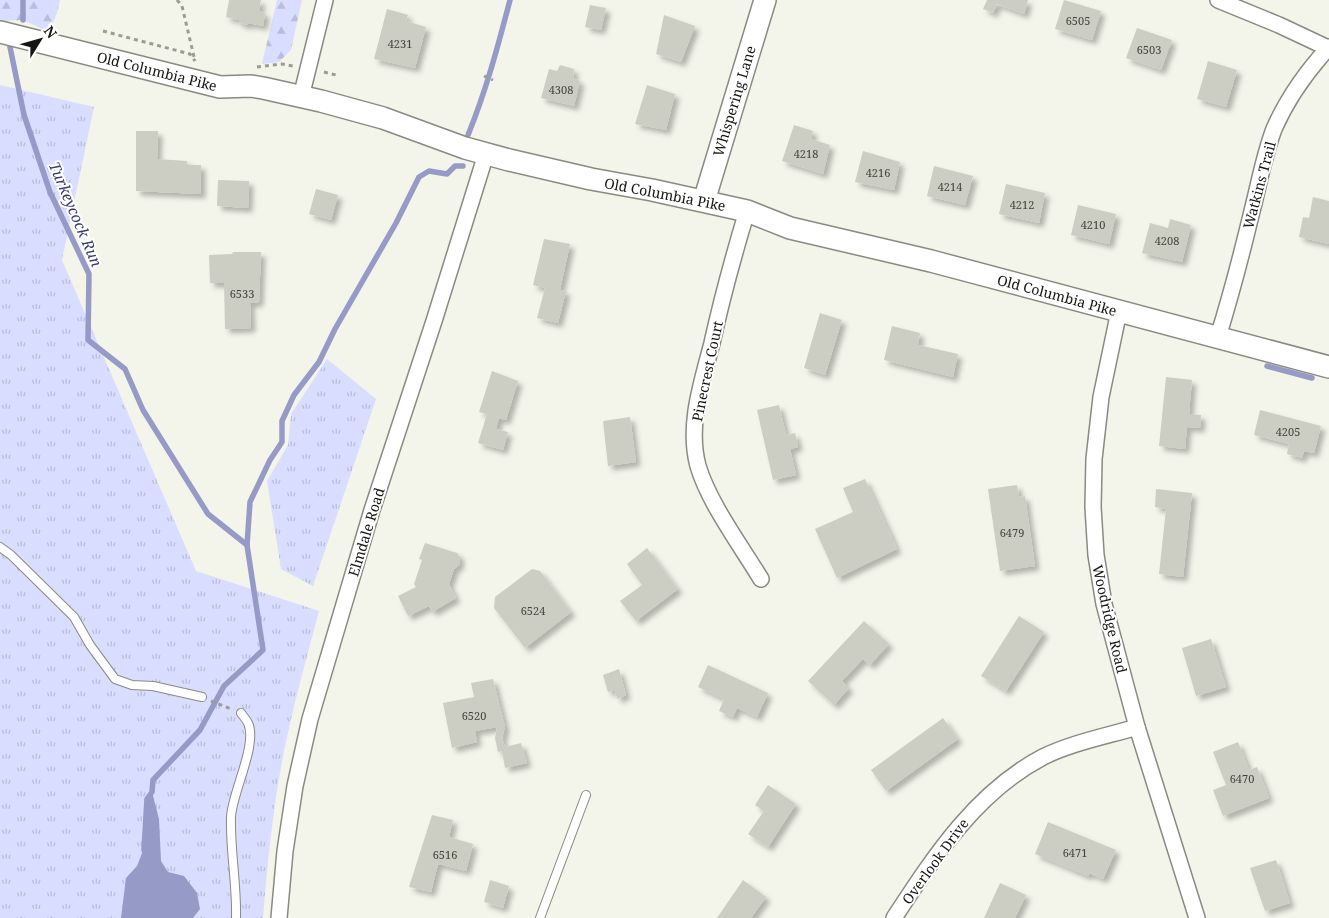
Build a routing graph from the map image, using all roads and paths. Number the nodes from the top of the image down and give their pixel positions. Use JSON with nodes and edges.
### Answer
{"nodes":[{"id":1,"x":177,"y":0,"type":"edge"},
{"id":2,"x":325,"y":0,"type":"edge"},
{"id":3,"x":765,"y":0,"type":"edge"},
{"id":4,"x":1218,"y":0,"type":"edge"},
{"id":5,"x":103,"y":31,"type":"dead end"},
{"id":6,"x":0,"y":32,"type":"edge"},
{"id":7,"x":1328,"y":47,"type":"edge"},
{"id":8,"x":196,"y":61,"type":"junction"},
{"id":9,"x":198,"y":66,"type":"dead end"},
{"id":10,"x":250,"y":69,"type":"dead end"},
{"id":11,"x":308,"y":69,"type":"junction"},
{"id":12,"x":336,"y":75,"type":"dead end"},
{"id":13,"x":484,"y":76,"type":"dead end"},
{"id":14,"x":493,"y":80,"type":"dead end"},
{"id":15,"x":301,"y":97,"type":"junction"},
{"id":16,"x":486,"y":154,"type":"junction"},
{"id":17,"x":704,"y":201,"type":"junction"},
{"id":18,"x":747,"y":211,"type":"junction"},
{"id":19,"x":1119,"y":311,"type":"junction"},
{"id":20,"x":1218,"y":337,"type":"junction"},
{"id":21,"x":1329,"y":366,"type":"edge"},
{"id":22,"x":0,"y":547,"type":"edge"},
{"id":23,"x":761,"y":579,"type":"dead end"},
{"id":24,"x":202,"y":698,"type":"joint"},
{"id":25,"x":241,"y":713,"type":"joint"},
{"id":26,"x":1137,"y":728,"type":"junction"},
{"id":27,"x":586,"y":795,"type":"dead end"},
{"id":28,"x":236,"y":918,"type":"edge"},
{"id":29,"x":280,"y":918,"type":"edge"},
{"id":30,"x":540,"y":918,"type":"edge"},
{"id":31,"x":894,"y":918,"type":"edge"},
{"id":32,"x":1197,"y":918,"type":"edge"}],
"edges":[{"from":1,"to":8,"type":"path"},
{"from":2,"to":11,"type":"street"},
{"from":3,"to":17,"type":"street","name":"Whispering Lane"},
{"from":4,"to":7,"type":"street"},
{"from":5,"to":8,"type":"path"},
{"from":6,"to":15,"type":"street","name":"Old Columbia Pike"},
{"from":7,"to":20,"type":"street","name":"Watkins Trail"},
{"from":8,"to":9,"type":"path"},
{"from":10,"to":11,"type":"path"},
{"from":11,"to":12,"type":"path"},
{"from":11,"to":15,"type":"street"},
{"from":13,"to":14,"type":"path"},
{"from":15,"to":16,"type":"street","name":"Old Columbia Pike"},
{"from":16,"to":17,"type":"street","name":"Old Columbia Pike"},
{"from":16,"to":29,"type":"street","name":"Elmdale Road"},
{"from":17,"to":18,"type":"street","name":"Old Columbia Pike"},
{"from":18,"to":19,"type":"street","name":"Old Columbia Pike"},
{"from":18,"to":23,"type":"street","name":"Pinecrest Court"},
{"from":19,"to":20,"type":"street","name":"Old Columbia Pike"},
{"from":19,"to":26,"type":"street","name":"Woodridge Road"},
{"from":20,"to":21,"type":"street","name":"Old Columbia Pike"},
{"from":22,"to":24,"type":"lane"},
{"from":24,"to":25,"type":"path"},
{"from":25,"to":28,"type":"lane"},
{"from":26,"to":31,"type":"street","name":"Overlook Drive"},
{"from":26,"to":32,"type":"street","name":"Woodridge Road"},
{"from":27,"to":30,"type":"lane"}]}
